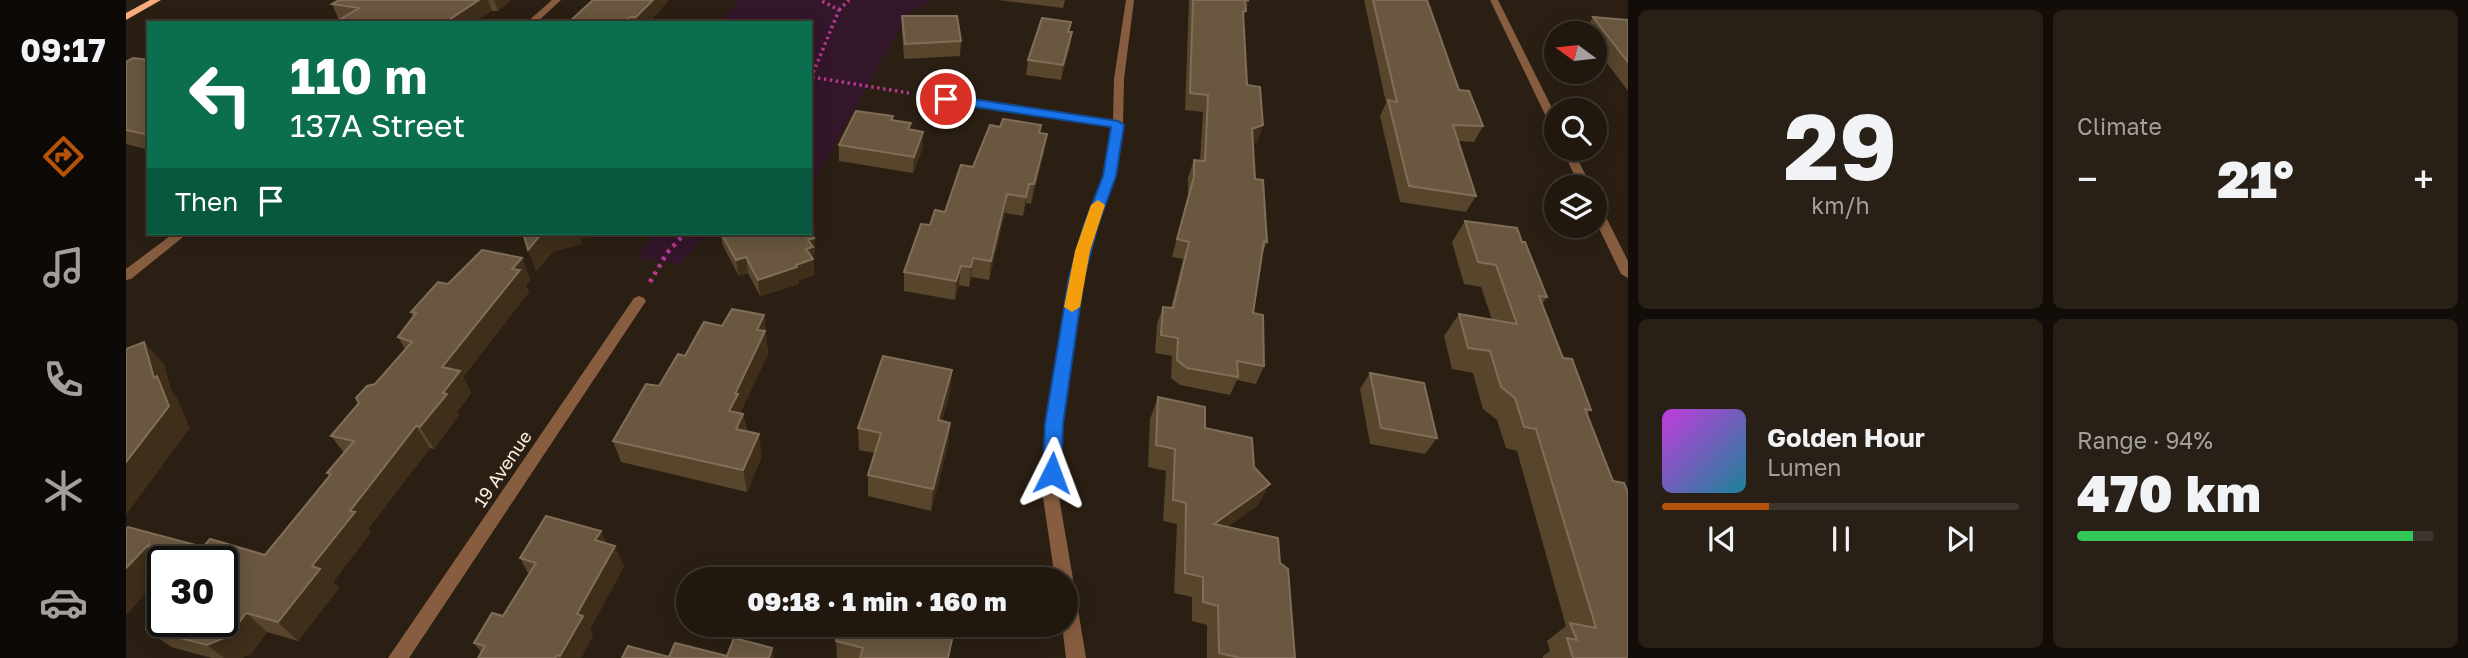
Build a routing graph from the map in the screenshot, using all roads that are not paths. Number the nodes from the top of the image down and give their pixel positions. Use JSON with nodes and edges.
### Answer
{"nodes":[{"id":1,"x":157,"y":0,"type":"edge"},
{"id":2,"x":556,"y":0,"type":"edge"},
{"id":3,"x":1130,"y":0,"type":"edge"},
{"id":4,"x":1493,"y":0,"type":"edge"},
{"id":5,"x":126,"y":17,"type":"edge"},
{"id":6,"x":532,"y":21,"type":"edge"},
{"id":7,"x":946,"y":99,"type":"dead end"},
{"id":8,"x":1544,"y":103,"type":"edge"},
{"id":9,"x":1118,"y":125,"type":"junction"},
{"id":10,"x":1607,"y":231,"type":"edge"},
{"id":11,"x":179,"y":235,"type":"edge"},
{"id":12,"x":1628,"y":274,"type":"edge"},
{"id":13,"x":126,"y":276,"type":"edge"},
{"id":14,"x":639,"y":301,"type":"road end"},
{"id":15,"x":1062,"y":567,"type":"edge"},
{"id":16,"x":1073,"y":637,"type":"edge"},
{"id":17,"x":398,"y":658,"type":"edge"},
{"id":18,"x":1076,"y":658,"type":"edge"}],
"edges":[{"from":1,"to":5,"type":"street"},
{"from":2,"to":6,"type":"street"},
{"from":3,"to":9,"type":"street"},
{"from":4,"to":8,"type":"street"},
{"from":7,"to":9,"type":"street"},
{"from":9,"to":15,"type":"street"},
{"from":10,"to":12,"type":"street"},
{"from":11,"to":13,"type":"street"},
{"from":14,"to":17,"type":"street","name":"19 Avenue"},
{"from":16,"to":18,"type":"street"}]}
